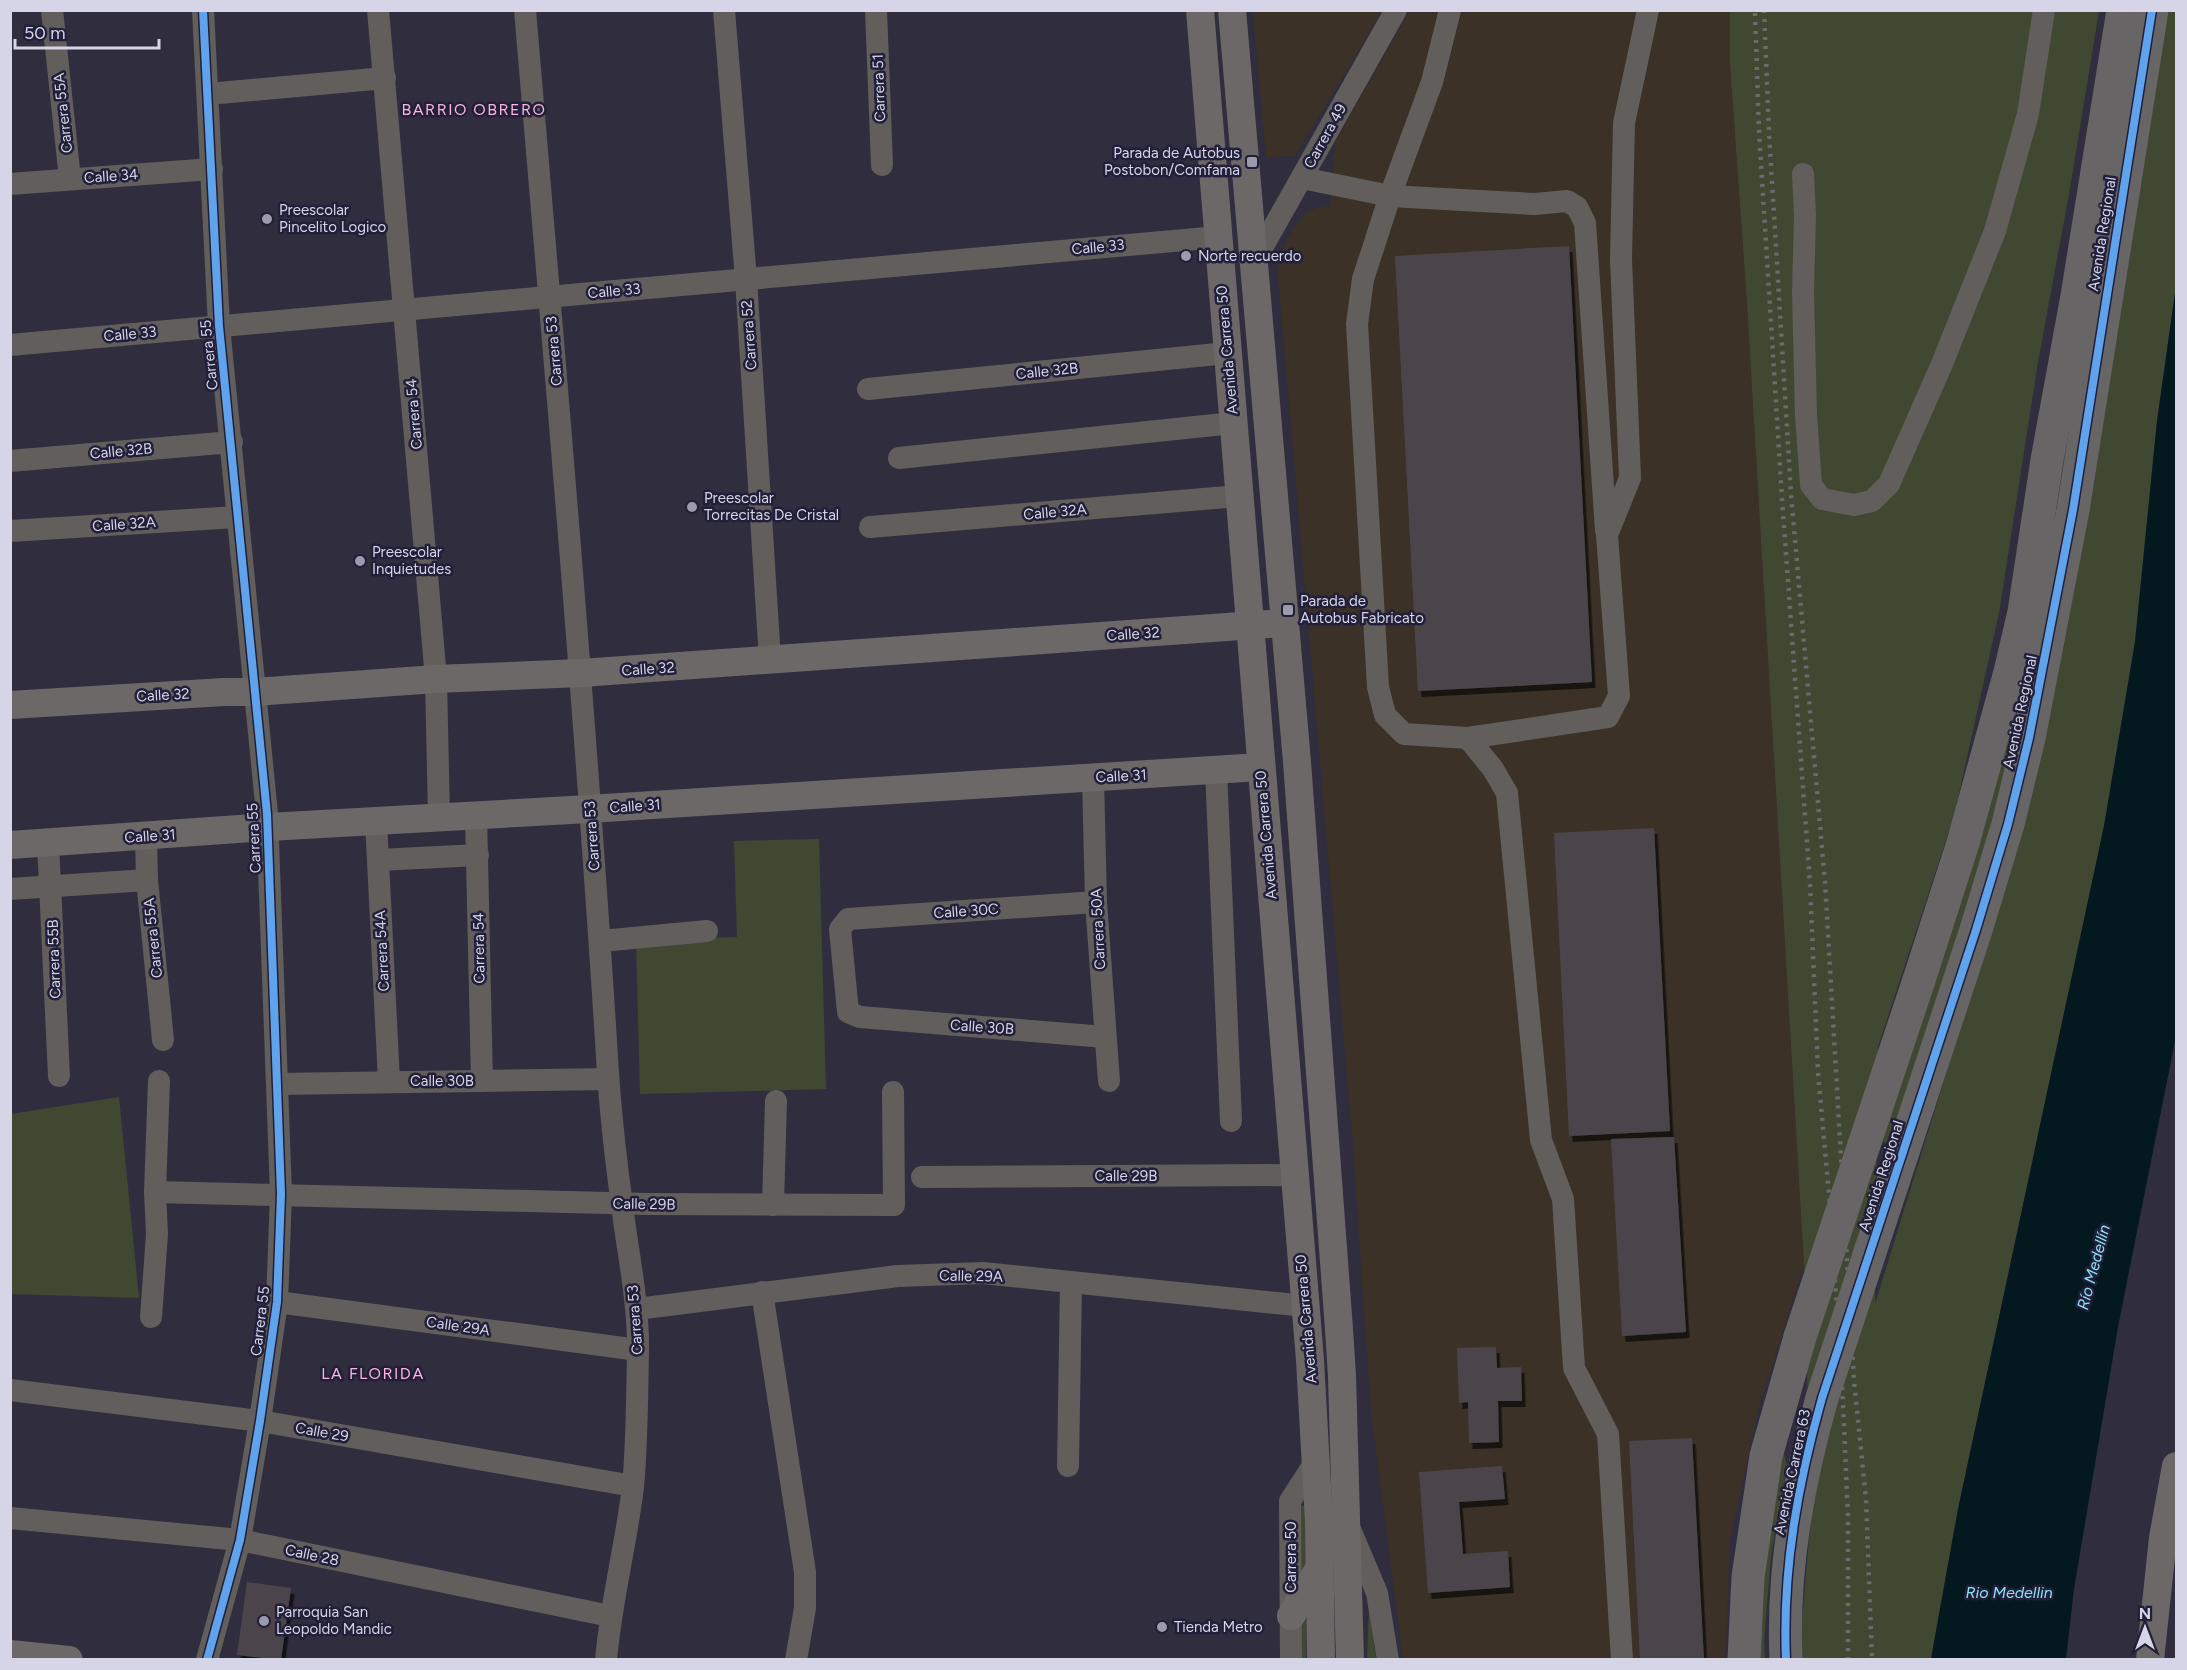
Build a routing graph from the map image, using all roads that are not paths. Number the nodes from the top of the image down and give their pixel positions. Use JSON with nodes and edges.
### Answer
{"nodes":[{"id":1,"x":52,"y":10,"type":"edge"},
{"id":2,"x":203,"y":10,"type":"edge"},
{"id":3,"x":378,"y":10,"type":"edge"},
{"id":4,"x":525,"y":10,"type":"edge"},
{"id":5,"x":724,"y":10,"type":"edge"},
{"id":6,"x":876,"y":10,"type":"edge"},
{"id":7,"x":1200,"y":10,"type":"edge"},
{"id":8,"x":1232,"y":10,"type":"edge"},
{"id":9,"x":1396,"y":10,"type":"edge"},
{"id":10,"x":1450,"y":10,"type":"edge"},
{"id":11,"x":1647,"y":10,"type":"edge"},
{"id":12,"x":2044,"y":10,"type":"edge"},
{"id":13,"x":2123,"y":10,"type":"edge"},
{"id":14,"x":2152,"y":10,"type":"edge"},
{"id":15,"x":385,"y":78,"type":"junction"},
{"id":16,"x":208,"y":94,"type":"junction"},
{"id":17,"x":882,"y":165,"type":"dead end"},
{"id":18,"x":212,"y":169,"type":"junction"},
{"id":19,"x":1803,"y":174,"type":"dead end"},
{"id":20,"x":1302,"y":178,"type":"junction"},
{"id":21,"x":70,"y":179,"type":"junction"},
{"id":22,"x":10,"y":184,"type":"edge"},
{"id":23,"x":1390,"y":196,"type":"junction"},
{"id":24,"x":1218,"y":237,"type":"junction"},
{"id":25,"x":1254,"y":262,"type":"junction"},
{"id":26,"x":746,"y":279,"type":"junction"},
{"id":27,"x":550,"y":296,"type":"junction"},
{"id":28,"x":405,"y":309,"type":"junction"},
{"id":29,"x":219,"y":326,"type":"junction"},
{"id":30,"x":10,"y":345,"type":"edge"},
{"id":31,"x":1227,"y":353,"type":"junction"},
{"id":32,"x":868,"y":389,"type":"dead end"},
{"id":33,"x":1233,"y":423,"type":"junction"},
{"id":34,"x":232,"y":442,"type":"junction"},
{"id":35,"x":898,"y":458,"type":"dead end"},
{"id":36,"x":10,"y":461,"type":"edge"},
{"id":37,"x":1239,"y":496,"type":"junction"},
{"id":38,"x":237,"y":517,"type":"junction"},
{"id":39,"x":870,"y":527,"type":"dead end"},
{"id":40,"x":10,"y":531,"type":"edge"},
{"id":41,"x":1607,"y":535,"type":"junction"},
{"id":42,"x":1285,"y":623,"type":"junction"},
{"id":43,"x":1249,"y":626,"type":"junction"},
{"id":44,"x":770,"y":660,"type":"junction"},
{"id":45,"x":581,"y":674,"type":"junction"},
{"id":46,"x":435,"y":679,"type":"junction"},
{"id":47,"x":254,"y":692,"type":"junction"},
{"id":48,"x":10,"y":705,"type":"edge"},
{"id":49,"x":1468,"y":738,"type":"junction"},
{"id":50,"x":1260,"y":767,"type":"junction"},
{"id":51,"x":1216,"y":770,"type":"junction"},
{"id":52,"x":1093,"y":778,"type":"junction"},
{"id":53,"x":589,"y":809,"type":"junction"},
{"id":54,"x":476,"y":815,"type":"junction"},
{"id":55,"x":439,"y":817,"type":"junction"},
{"id":56,"x":376,"y":821,"type":"junction"},
{"id":57,"x":268,"y":827,"type":"junction"},
{"id":58,"x":146,"y":837,"type":"junction"},
{"id":59,"x":48,"y":843,"type":"junction"},
{"id":60,"x":10,"y":845,"type":"edge"},
{"id":61,"x":478,"y":855,"type":"junction"},
{"id":62,"x":378,"y":860,"type":"junction"},
{"id":63,"x":147,"y":880,"type":"junction"},
{"id":64,"x":51,"y":887,"type":"junction"},
{"id":65,"x":10,"y":889,"type":"edge"},
{"id":66,"x":1096,"y":902,"type":"junction"},
{"id":67,"x":707,"y":931,"type":"dead end"},
{"id":68,"x":601,"y":941,"type":"junction"},
{"id":69,"x":860,"y":1017,"type":"joint"},
{"id":70,"x":1105,"y":1036,"type":"junction"},
{"id":71,"x":163,"y":1040,"type":"dead end"},
{"id":72,"x":59,"y":1076,"type":"dead end"},
{"id":73,"x":608,"y":1079,"type":"junction"},
{"id":74,"x":159,"y":1081,"type":"dead end"},
{"id":75,"x":482,"y":1081,"type":"junction"},
{"id":76,"x":1109,"y":1081,"type":"dead end"},
{"id":77,"x":389,"y":1082,"type":"junction"},
{"id":78,"x":276,"y":1084,"type":"junction"},
{"id":79,"x":893,"y":1092,"type":"dead end"},
{"id":80,"x":776,"y":1101,"type":"dead end"},
{"id":81,"x":1231,"y":1121,"type":"dead end"},
{"id":82,"x":1294,"y":1175,"type":"junction"},
{"id":83,"x":922,"y":1177,"type":"dead end"},
{"id":84,"x":155,"y":1192,"type":"junction"},
{"id":85,"x":281,"y":1194,"type":"junction"},
{"id":86,"x":621,"y":1203,"type":"junction"},
{"id":87,"x":773,"y":1205,"type":"junction"},
{"id":88,"x":1071,"y":1283,"type":"junction"},
{"id":89,"x":762,"y":1292,"type":"junction"},
{"id":90,"x":278,"y":1302,"type":"junction"},
{"id":91,"x":1305,"y":1306,"type":"junction"},
{"id":92,"x":637,"y":1309,"type":"junction"},
{"id":93,"x":151,"y":1317,"type":"dead end"},
{"id":94,"x":1800,"y":1337,"type":"joint"},
{"id":95,"x":638,"y":1350,"type":"junction"},
{"id":96,"x":10,"y":1390,"type":"edge"},
{"id":97,"x":1822,"y":1398,"type":"joint"},
{"id":98,"x":260,"y":1421,"type":"junction"},
{"id":99,"x":1316,"y":1461,"type":"junction"},
{"id":100,"x":1068,"y":1466,"type":"dead end"},
{"id":101,"x":2176,"y":1466,"type":"edge"},
{"id":102,"x":633,"y":1486,"type":"junction"},
{"id":103,"x":10,"y":1518,"type":"edge"},
{"id":104,"x":1333,"y":1521,"type":"junction"},
{"id":105,"x":240,"y":1540,"type":"junction"},
{"id":106,"x":1320,"y":1567,"type":"junction"},
{"id":107,"x":610,"y":1616,"type":"junction"},
{"id":108,"x":1291,"y":1616,"type":"junction"},
{"id":109,"x":10,"y":1654,"type":"edge"},
{"id":110,"x":69,"y":1659,"type":"edge"},
{"id":111,"x":207,"y":1659,"type":"edge"},
{"id":112,"x":606,"y":1659,"type":"edge"},
{"id":113,"x":796,"y":1659,"type":"edge"},
{"id":114,"x":1291,"y":1659,"type":"edge"},
{"id":115,"x":1321,"y":1659,"type":"edge"},
{"id":116,"x":1350,"y":1659,"type":"edge"},
{"id":117,"x":1388,"y":1659,"type":"edge"},
{"id":118,"x":1622,"y":1659,"type":"edge"},
{"id":119,"x":1744,"y":1659,"type":"edge"},
{"id":120,"x":1786,"y":1659,"type":"edge"},
{"id":121,"x":2150,"y":1659,"type":"edge"}],
"edges":[{"from":1,"to":21,"type":"street","name":"Carrera 55A"},
{"from":2,"to":16,"type":"street","name":"Carrera 55"},
{"from":3,"to":15,"type":"street","name":"Carrera 54"},
{"from":4,"to":27,"type":"street","name":"Carrera 53"},
{"from":5,"to":26,"type":"street","name":"Carrera 52"},
{"from":6,"to":17,"type":"street","name":"Carrera 51"},
{"from":7,"to":24,"type":"main road","name":"Avenida Carrera 50"},
{"from":8,"to":25,"type":"main road","name":"Avenida Carrera 50"},
{"from":9,"to":20,"type":"street","name":"Carrera 49"},
{"from":10,"to":23,"type":"street"},
{"from":11,"to":41,"type":"street"},
{"from":12,"to":19,"type":"street"},
{"from":13,"to":94,"type":"highway","name":"Avenida Regional","bridge":true},
{"from":14,"to":97,"type":"highway","name":"Avenida Regional","bridge":true},
{"from":15,"to":16,"type":"street"},
{"from":15,"to":28,"type":"street","name":"Carrera 54"},
{"from":16,"to":18,"type":"street","name":"Carrera 55"},
{"from":18,"to":21,"type":"street","name":"Calle 34"},
{"from":18,"to":29,"type":"street","name":"Carrera 55"},
{"from":20,"to":23,"type":"street"},
{"from":20,"to":25,"type":"street","name":"Carrera 49"},
{"from":21,"to":22,"type":"street","name":"Calle 34"},
{"from":23,"to":41,"type":"street"},
{"from":23,"to":49,"type":"street"},
{"from":24,"to":26,"type":"street","name":"Calle 33"},
{"from":24,"to":31,"type":"main road","name":"Avenida Carrera 50"},
{"from":25,"to":42,"type":"main road","name":"Avenida Carrera 50"},
{"from":26,"to":27,"type":"street","name":"Calle 33"},
{"from":26,"to":44,"type":"street","name":"Carrera 52"},
{"from":27,"to":28,"type":"street","name":"Calle 33"},
{"from":27,"to":45,"type":"street","name":"Carrera 53"},
{"from":28,"to":29,"type":"street","name":"Calle 33"},
{"from":28,"to":46,"type":"street","name":"Carrera 54"},
{"from":29,"to":30,"type":"street","name":"Calle 33"},
{"from":29,"to":34,"type":"street","name":"Carrera 55"},
{"from":31,"to":32,"type":"street","name":"Calle 32B"},
{"from":31,"to":33,"type":"main road","name":"Avenida Carrera 50"},
{"from":33,"to":35,"type":"street"},
{"from":33,"to":37,"type":"main road","name":"Avenida Carrera 50"},
{"from":34,"to":36,"type":"street","name":"Calle 32B"},
{"from":34,"to":38,"type":"street","name":"Carrera 55"},
{"from":37,"to":39,"type":"street","name":"Calle 32A"},
{"from":37,"to":43,"type":"main road","name":"Avenida Carrera 50"},
{"from":38,"to":40,"type":"street","name":"Calle 32A"},
{"from":38,"to":47,"type":"street","name":"Carrera 55"},
{"from":41,"to":49,"type":"street"},
{"from":42,"to":43,"type":"main road","name":"Calle 32"},
{"from":42,"to":104,"type":"main road","name":"Avenida Carrera 50"},
{"from":43,"to":44,"type":"main road","name":"Calle 32"},
{"from":43,"to":50,"type":"main road","name":"Avenida Carrera 50"},
{"from":44,"to":45,"type":"main road","name":"Calle 32"},
{"from":45,"to":46,"type":"main road","name":"Calle 32"},
{"from":45,"to":53,"type":"street","name":"Carrera 53"},
{"from":46,"to":47,"type":"main road","name":"Calle 32"},
{"from":46,"to":55,"type":"street","name":"Carrera 54"},
{"from":47,"to":48,"type":"main road","name":"Calle 32"},
{"from":47,"to":57,"type":"street","name":"Carrera 55"},
{"from":49,"to":118,"type":"street"},
{"from":50,"to":51,"type":"main road","name":"Calle 31"},
{"from":50,"to":82,"type":"main road","name":"Avenida Carrera 50"},
{"from":51,"to":52,"type":"main road","name":"Calle 31"},
{"from":51,"to":81,"type":"street"},
{"from":52,"to":53,"type":"main road","name":"Calle 31"},
{"from":52,"to":66,"type":"street","name":"Carrera 50A"},
{"from":53,"to":54,"type":"main road","name":"Calle 31"},
{"from":53,"to":68,"type":"street","name":"Carrera 53"},
{"from":54,"to":55,"type":"main road","name":"Calle 31"},
{"from":54,"to":61,"type":"street","name":"Carrera 54"},
{"from":55,"to":56,"type":"main road","name":"Calle 31"},
{"from":56,"to":57,"type":"main road","name":"Calle 31"},
{"from":56,"to":62,"type":"street","name":"Carrera 54A"},
{"from":57,"to":58,"type":"main road","name":"Calle 31"},
{"from":57,"to":78,"type":"street","name":"Carrera 55"},
{"from":58,"to":59,"type":"main road","name":"Calle 31"},
{"from":58,"to":63,"type":"street","name":"Carrera 55A"},
{"from":59,"to":60,"type":"main road","name":"Calle 31"},
{"from":59,"to":64,"type":"street","name":"Carrera 55B"},
{"from":61,"to":62,"type":"street"},
{"from":61,"to":75,"type":"street","name":"Carrera 54"},
{"from":62,"to":77,"type":"street","name":"Carrera 54A"},
{"from":63,"to":64,"type":"street"},
{"from":63,"to":71,"type":"street","name":"Carrera 55A"},
{"from":64,"to":65,"type":"street"},
{"from":64,"to":72,"type":"street","name":"Carrera 55B"},
{"from":66,"to":69,"type":"street","name":"Calle 30C"},
{"from":66,"to":70,"type":"street","name":"Carrera 50A"},
{"from":67,"to":68,"type":"street"},
{"from":68,"to":73,"type":"street","name":"Carrera 53"},
{"from":69,"to":70,"type":"street","name":"Calle 30B"},
{"from":70,"to":76,"type":"street","name":"Carrera 50A"},
{"from":73,"to":75,"type":"street","name":"Calle 30B"},
{"from":73,"to":86,"type":"street","name":"Carrera 53"},
{"from":74,"to":84,"type":"street"},
{"from":75,"to":77,"type":"street","name":"Calle 30B"},
{"from":77,"to":78,"type":"street","name":"Calle 30B"},
{"from":78,"to":85,"type":"street","name":"Carrera 55"},
{"from":79,"to":87,"type":"street","name":"Calle 29B"},
{"from":80,"to":87,"type":"street"},
{"from":82,"to":83,"type":"street","name":"Calle 29B"},
{"from":82,"to":91,"type":"main road","name":"Avenida Carrera 50"},
{"from":84,"to":85,"type":"street","name":"Calle 29B"},
{"from":84,"to":93,"type":"street"},
{"from":85,"to":86,"type":"street","name":"Calle 29B"},
{"from":85,"to":90,"type":"street","name":"Carrera 55"},
{"from":86,"to":87,"type":"street","name":"Calle 29B"},
{"from":86,"to":92,"type":"street","name":"Carrera 53"},
{"from":88,"to":89,"type":"street","name":"Calle 29A"},
{"from":88,"to":91,"type":"street","name":"Calle 29A"},
{"from":88,"to":100,"type":"street"},
{"from":89,"to":92,"type":"street","name":"Calle 29A"},
{"from":89,"to":113,"type":"street"},
{"from":90,"to":95,"type":"street","name":"Calle 29A"},
{"from":90,"to":98,"type":"street","name":"Carrera 55"},
{"from":91,"to":99,"type":"main road","name":"Avenida Carrera 50"},
{"from":92,"to":95,"type":"street","name":"Carrera 53"},
{"from":94,"to":119,"type":"highway","name":"Avenida Carrera 63"},
{"from":95,"to":102,"type":"street","name":"Carrera 53"},
{"from":96,"to":98,"type":"street","name":"Calle 29"},
{"from":97,"to":120,"type":"highway","name":"Avenida Carrera 63"},
{"from":98,"to":102,"type":"street","name":"Calle 29"},
{"from":98,"to":105,"type":"street","name":"Carrera 55"},
{"from":99,"to":104,"type":"main road","name":"Avenida Carrera 50"},
{"from":99,"to":108,"type":"street","name":"Carrera 50"},
{"from":101,"to":121,"type":"main road"},
{"from":102,"to":107,"type":"street","name":"Carrera 53"},
{"from":103,"to":105,"type":"street","name":"Calle 28"},
{"from":104,"to":106,"type":"main road","name":"Avenida Carrera 50"},
{"from":104,"to":116,"type":"main road","name":"Avenida Carrera 50"},
{"from":104,"to":117,"type":"street"},
{"from":105,"to":107,"type":"street","name":"Calle 28"},
{"from":105,"to":111,"type":"street","name":"Carrera 55"},
{"from":106,"to":108,"type":"main road"},
{"from":106,"to":115,"type":"main road","name":"Avenida Carrera 50"},
{"from":107,"to":112,"type":"street","name":"Carrera 53"},
{"from":108,"to":114,"type":"street","name":"Carrera 50"},
{"from":109,"to":110,"type":"main road"}]}
